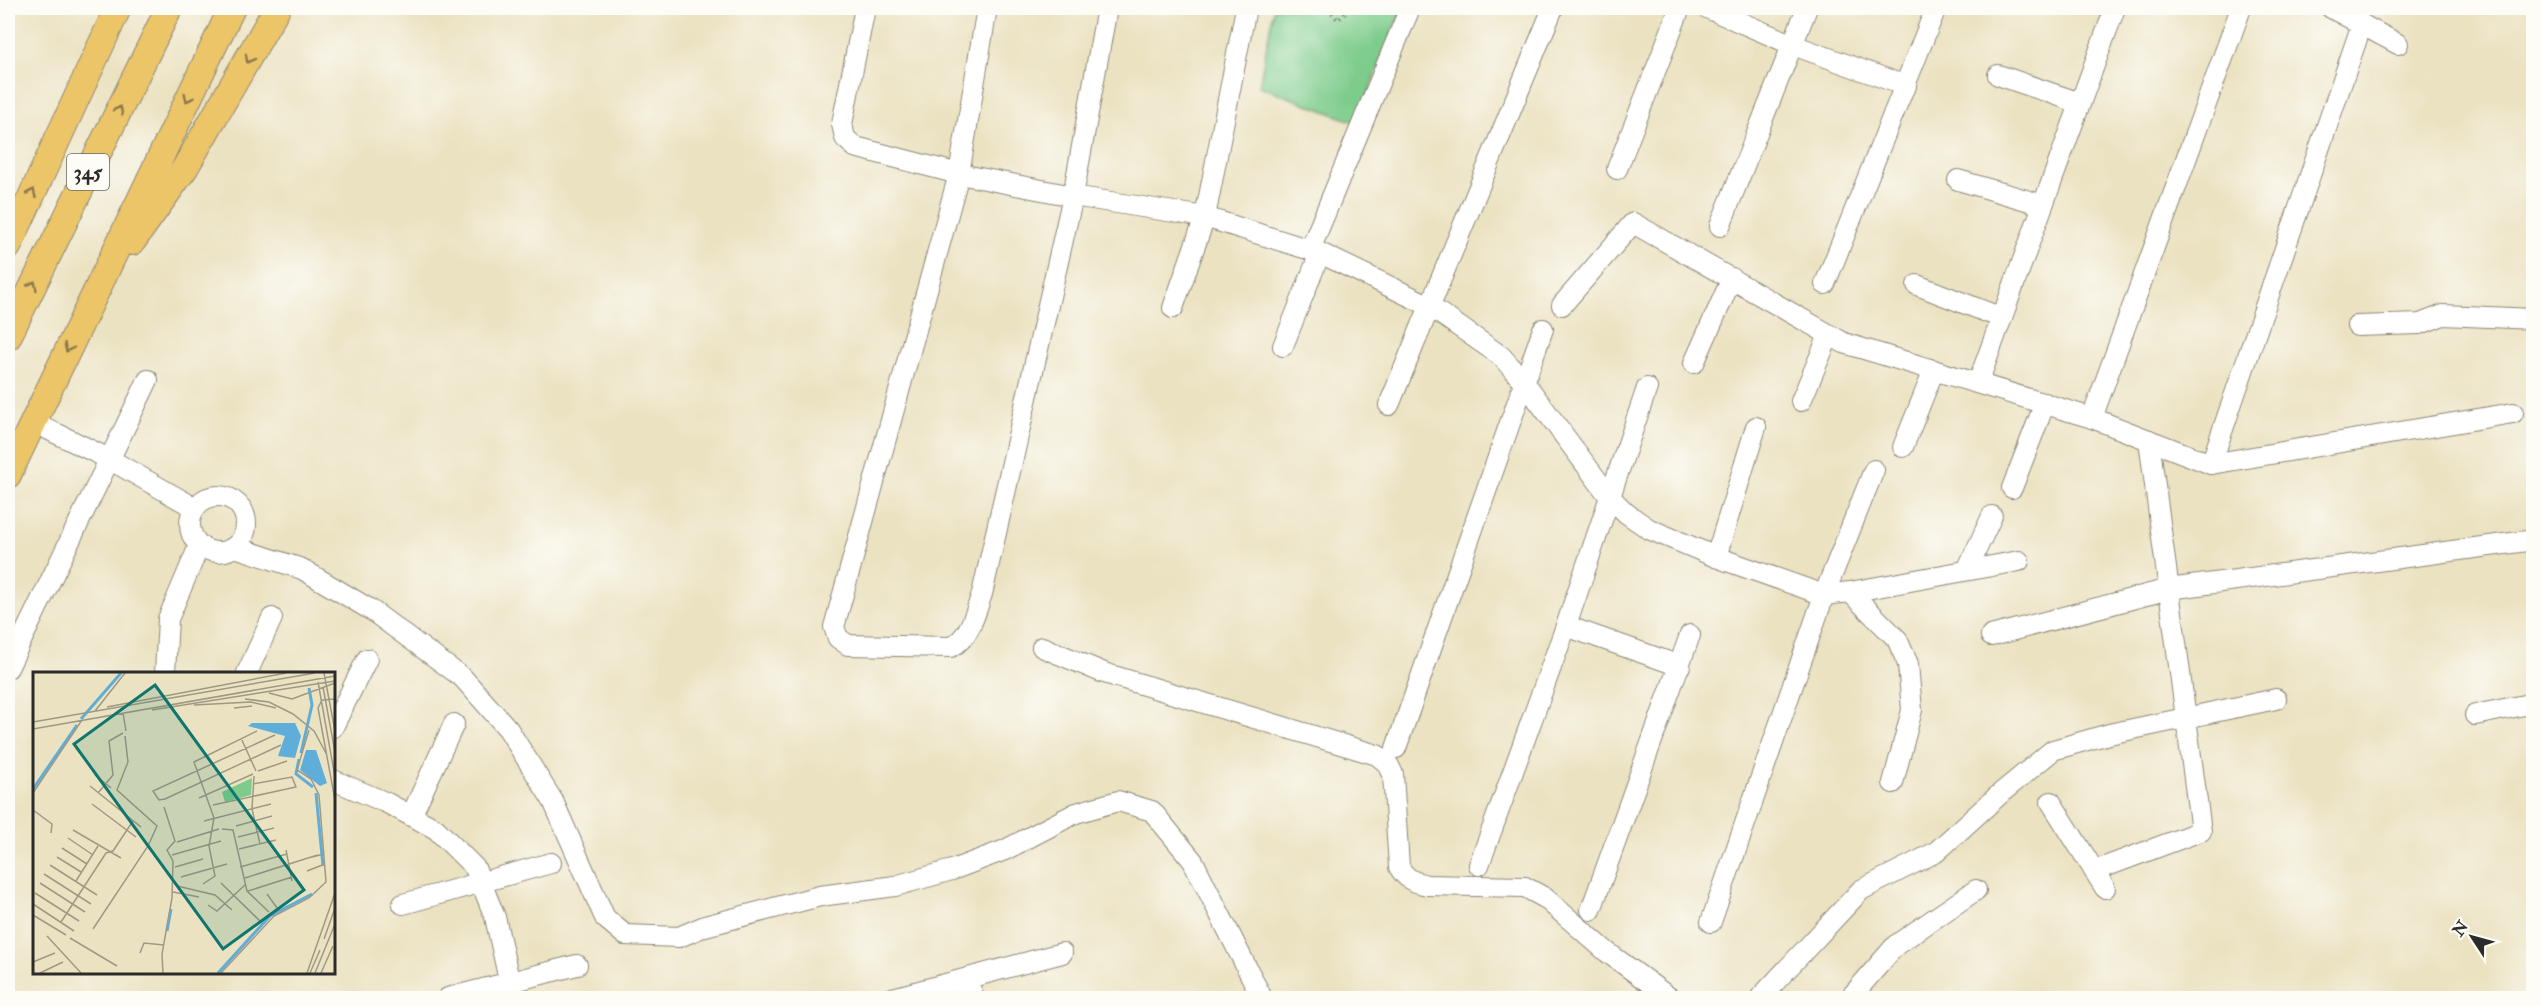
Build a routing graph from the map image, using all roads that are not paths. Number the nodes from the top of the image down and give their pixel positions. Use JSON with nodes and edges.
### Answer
{"nodes":[{"id":1,"x":118,"y":8,"type":"edge"},
{"id":2,"x":168,"y":8,"type":"edge"},
{"id":3,"x":232,"y":8,"type":"edge"},
{"id":4,"x":277,"y":8,"type":"edge"},
{"id":5,"x":865,"y":8,"type":"edge"},
{"id":6,"x":987,"y":8,"type":"edge"},
{"id":7,"x":1107,"y":8,"type":"edge"},
{"id":8,"x":1245,"y":8,"type":"edge"},
{"id":9,"x":1410,"y":8,"type":"edge"},
{"id":10,"x":1553,"y":8,"type":"edge"},
{"id":11,"x":1680,"y":8,"type":"edge"},
{"id":12,"x":1707,"y":8,"type":"edge"},
{"id":13,"x":1808,"y":8,"type":"edge"},
{"id":14,"x":1936,"y":8,"type":"edge"},
{"id":15,"x":2115,"y":8,"type":"edge"},
{"id":16,"x":2241,"y":8,"type":"edge"},
{"id":17,"x":2331,"y":8,"type":"edge"},
{"id":18,"x":2362,"y":24,"type":"junction"},
{"id":19,"x":2398,"y":44,"type":"dead end"},
{"id":20,"x":1793,"y":45,"type":"junction"},
{"id":21,"x":1998,"y":75,"type":"dead end"},
{"id":22,"x":1905,"y":86,"type":"junction"},
{"id":23,"x":2080,"y":103,"type":"junction"},
{"id":24,"x":1617,"y":169,"type":"dead end"},
{"id":25,"x":958,"y":174,"type":"junction"},
{"id":26,"x":1958,"y":180,"type":"dead end"},
{"id":27,"x":1073,"y":196,"type":"junction"},
{"id":28,"x":2043,"y":205,"type":"junction"},
{"id":29,"x":1205,"y":217,"type":"junction"},
{"id":30,"x":1720,"y":226,"type":"dead end"},
{"id":31,"x":8,"y":247,"type":"edge"},
{"id":32,"x":1315,"y":252,"type":"junction"},
{"id":33,"x":1732,"y":278,"type":"junction"},
{"id":34,"x":1825,"y":284,"type":"dead end"},
{"id":35,"x":1917,"y":285,"type":"dead end"},
{"id":36,"x":93,"y":296,"type":"junction"},
{"id":37,"x":1428,"y":305,"type":"junction"},
{"id":38,"x":1562,"y":305,"type":"dead end"},
{"id":39,"x":1173,"y":308,"type":"dead end"},
{"id":40,"x":2002,"y":318,"type":"junction"},
{"id":41,"x":2530,"y":319,"type":"edge"},
{"id":42,"x":2357,"y":326,"type":"dead end"},
{"id":43,"x":1543,"y":329,"type":"dead end"},
{"id":44,"x":1829,"y":335,"type":"junction"},
{"id":45,"x":8,"y":337,"type":"edge"},
{"id":46,"x":1283,"y":346,"type":"dead end"},
{"id":47,"x":1694,"y":363,"type":"dead end"},
{"id":48,"x":1934,"y":370,"type":"junction"},
{"id":49,"x":148,"y":380,"type":"dead end"},
{"id":50,"x":1525,"y":383,"type":"junction"},
{"id":51,"x":1978,"y":383,"type":"junction"},
{"id":52,"x":1647,"y":388,"type":"dead end"},
{"id":53,"x":1802,"y":401,"type":"dead end"},
{"id":54,"x":2044,"y":403,"type":"junction"},
{"id":55,"x":1389,"y":405,"type":"dead end"},
{"id":56,"x":2513,"y":413,"type":"dead end"},
{"id":57,"x":2092,"y":418,"type":"junction"},
{"id":58,"x":33,"y":422,"type":"junction"},
{"id":59,"x":1756,"y":427,"type":"dead end"},
{"id":60,"x":2149,"y":440,"type":"junction"},
{"id":61,"x":1903,"y":447,"type":"dead end"},
{"id":62,"x":109,"y":459,"type":"junction"},
{"id":63,"x":2211,"y":464,"type":"junction"},
{"id":64,"x":1874,"y":470,"type":"dead end"},
{"id":65,"x":8,"y":475,"type":"edge"},
{"id":66,"x":2012,"y":488,"type":"dead end"},
{"id":67,"x":1609,"y":496,"type":"junction"},
{"id":68,"x":195,"y":508,"type":"junction"},
{"id":69,"x":1992,"y":516,"type":"dead end"},
{"id":70,"x":2534,"y":540,"type":"edge"},
{"id":71,"x":199,"y":546,"type":"junction"},
{"id":72,"x":235,"y":547,"type":"junction"},
{"id":73,"x":1716,"y":557,"type":"junction"},
{"id":74,"x":2019,"y":561,"type":"dead end"},
{"id":75,"x":1967,"y":570,"type":"junction"},
{"id":76,"x":2169,"y":588,"type":"junction"},
{"id":77,"x":1851,"y":592,"type":"junction"},
{"id":78,"x":1824,"y":595,"type":"junction"},
{"id":79,"x":272,"y":618,"type":"dead end"},
{"id":80,"x":1566,"y":626,"type":"junction"},
{"id":81,"x":1690,"y":635,"type":"dead end"},
{"id":82,"x":1991,"y":636,"type":"dead end"},
{"id":83,"x":1042,"y":647,"type":"dead end"},
{"id":84,"x":9,"y":659,"type":"edge"},
{"id":85,"x":367,"y":659,"type":"dead end"},
{"id":86,"x":1680,"y":666,"type":"junction"},
{"id":87,"x":165,"y":672,"type":"edge"},
{"id":88,"x":247,"y":672,"type":"edge"},
{"id":89,"x":2276,"y":699,"type":"dead end"},
{"id":90,"x":2534,"y":703,"type":"edge"},
{"id":91,"x":2475,"y":715,"type":"dead end"},
{"id":92,"x":2186,"y":718,"type":"junction"},
{"id":93,"x":454,"y":724,"type":"dead end"},
{"id":94,"x":334,"y":725,"type":"edge"},
{"id":95,"x":1396,"y":748,"type":"dead end"},
{"id":96,"x":334,"y":780,"type":"edge"},
{"id":97,"x":1893,"y":783,"type":"dead end"},
{"id":98,"x":2051,"y":802,"type":"dead end"},
{"id":99,"x":411,"y":816,"type":"junction"},
{"id":100,"x":551,"y":863,"type":"dead end"},
{"id":101,"x":1479,"y":865,"type":"dead end"},
{"id":102,"x":481,"y":882,"type":"junction"},
{"id":103,"x":1976,"y":890,"type":"dead end"},
{"id":104,"x":403,"y":904,"type":"dead end"},
{"id":105,"x":1591,"y":910,"type":"dead end"},
{"id":106,"x":1711,"y":922,"type":"dead end"},
{"id":107,"x":1062,"y":953,"type":"dead end"},
{"id":108,"x":577,"y":965,"type":"dead end"},
{"id":109,"x":966,"y":979,"type":"junction"},
{"id":110,"x":511,"y":991,"type":"edge"},
{"id":111,"x":448,"y":999,"type":"edge"},
{"id":112,"x":893,"y":999,"type":"edge"},
{"id":113,"x":974,"y":999,"type":"edge"},
{"id":114,"x":1262,"y":999,"type":"edge"},
{"id":115,"x":1670,"y":999,"type":"edge"},
{"id":116,"x":1760,"y":999,"type":"edge"},
{"id":117,"x":1850,"y":999,"type":"edge"}],
"edges":[{"from":31,"to":1,"type":"main road","number":"345","one_way":true},
{"from":45,"to":2,"type":"main road","number":"345","one_way":true},
{"from":3,"to":36,"type":"main road","number":"345","one_way":true},
{"from":4,"to":36,"type":"main road","number":"345","one_way":true},
{"from":5,"to":25,"type":"street"},
{"from":6,"to":25,"type":"street"},
{"from":7,"to":27,"type":"street"},
{"from":8,"to":29,"type":"street"},
{"from":9,"to":32,"type":"street"},
{"from":10,"to":37,"type":"street"},
{"from":11,"to":24,"type":"street"},
{"from":12,"to":20,"type":"street"},
{"from":13,"to":20,"type":"street"},
{"from":14,"to":22,"type":"street"},
{"from":15,"to":23,"type":"street"},
{"from":16,"to":57,"type":"street"},
{"from":17,"to":18,"type":"street"},
{"from":18,"to":19,"type":"street"},
{"from":18,"to":63,"type":"street"},
{"from":20,"to":22,"type":"street"},
{"from":20,"to":30,"type":"street"},
{"from":21,"to":23,"type":"street"},
{"from":22,"to":34,"type":"street"},
{"from":23,"to":28,"type":"street"},
{"from":25,"to":27,"type":"street"},
{"from":25,"to":27,"type":"street"},
{"from":26,"to":28,"type":"street"},
{"from":27,"to":29,"type":"street"},
{"from":28,"to":40,"type":"street"},
{"from":29,"to":32,"type":"street"},
{"from":29,"to":39,"type":"street"},
{"from":32,"to":37,"type":"street"},
{"from":32,"to":46,"type":"street"},
{"from":33,"to":38,"type":"street"},
{"from":33,"to":44,"type":"street"},
{"from":33,"to":47,"type":"street"},
{"from":35,"to":40,"type":"street"},
{"from":36,"to":58,"type":"main road","number":"345","one_way":true},
{"from":37,"to":50,"type":"street"},
{"from":37,"to":55,"type":"street"},
{"from":40,"to":51,"type":"street"},
{"from":41,"to":42,"type":"street"},
{"from":43,"to":50,"type":"street"},
{"from":44,"to":48,"type":"street"},
{"from":44,"to":53,"type":"street"},
{"from":48,"to":51,"type":"street"},
{"from":48,"to":61,"type":"street"},
{"from":49,"to":62,"type":"street"},
{"from":50,"to":67,"type":"street"},
{"from":50,"to":95,"type":"street"},
{"from":51,"to":54,"type":"street"},
{"from":52,"to":67,"type":"street"},
{"from":54,"to":57,"type":"street"},
{"from":54,"to":66,"type":"street"},
{"from":56,"to":63,"type":"street"},
{"from":57,"to":60,"type":"street"},
{"from":58,"to":62,"type":"street"},
{"from":58,"to":65,"type":"main road","number":"345"},
{"from":59,"to":73,"type":"street"},
{"from":60,"to":63,"type":"street"},
{"from":60,"to":76,"type":"street"},
{"from":62,"to":68,"type":"street"},
{"from":62,"to":84,"type":"street"},
{"from":64,"to":78,"type":"street"},
{"from":67,"to":73,"type":"street"},
{"from":67,"to":80,"type":"street"},
{"from":68,"to":71,"type":"street"},
{"from":68,"to":72,"type":"street"},
{"from":69,"to":75,"type":"street"},
{"from":70,"to":76,"type":"street"},
{"from":71,"to":72,"type":"street"},
{"from":71,"to":87,"type":"street"},
{"from":72,"to":114,"type":"street"},
{"from":73,"to":78,"type":"street"},
{"from":74,"to":75,"type":"street"},
{"from":75,"to":77,"type":"street"},
{"from":76,"to":82,"type":"street"},
{"from":76,"to":92,"type":"street"},
{"from":77,"to":78,"type":"street"},
{"from":77,"to":97,"type":"street"},
{"from":78,"to":106,"type":"street"},
{"from":79,"to":88,"type":"street"},
{"from":80,"to":86,"type":"street"},
{"from":80,"to":101,"type":"street"},
{"from":81,"to":86,"type":"street"},
{"from":83,"to":115,"type":"street"},
{"from":85,"to":94,"type":"street"},
{"from":86,"to":105,"type":"street"},
{"from":89,"to":92,"type":"street"},
{"from":90,"to":91,"type":"street"},
{"from":92,"to":98,"type":"street"},
{"from":92,"to":116,"type":"street"},
{"from":93,"to":99,"type":"street"},
{"from":96,"to":99,"type":"street"},
{"from":99,"to":102,"type":"street"},
{"from":100,"to":102,"type":"street"},
{"from":102,"to":104,"type":"street"},
{"from":102,"to":110,"type":"street"},
{"from":103,"to":117,"type":"street"},
{"from":107,"to":109,"type":"street"},
{"from":108,"to":110,"type":"street"},
{"from":109,"to":112,"type":"street"},
{"from":109,"to":113,"type":"street"},
{"from":110,"to":111,"type":"street"}]}
